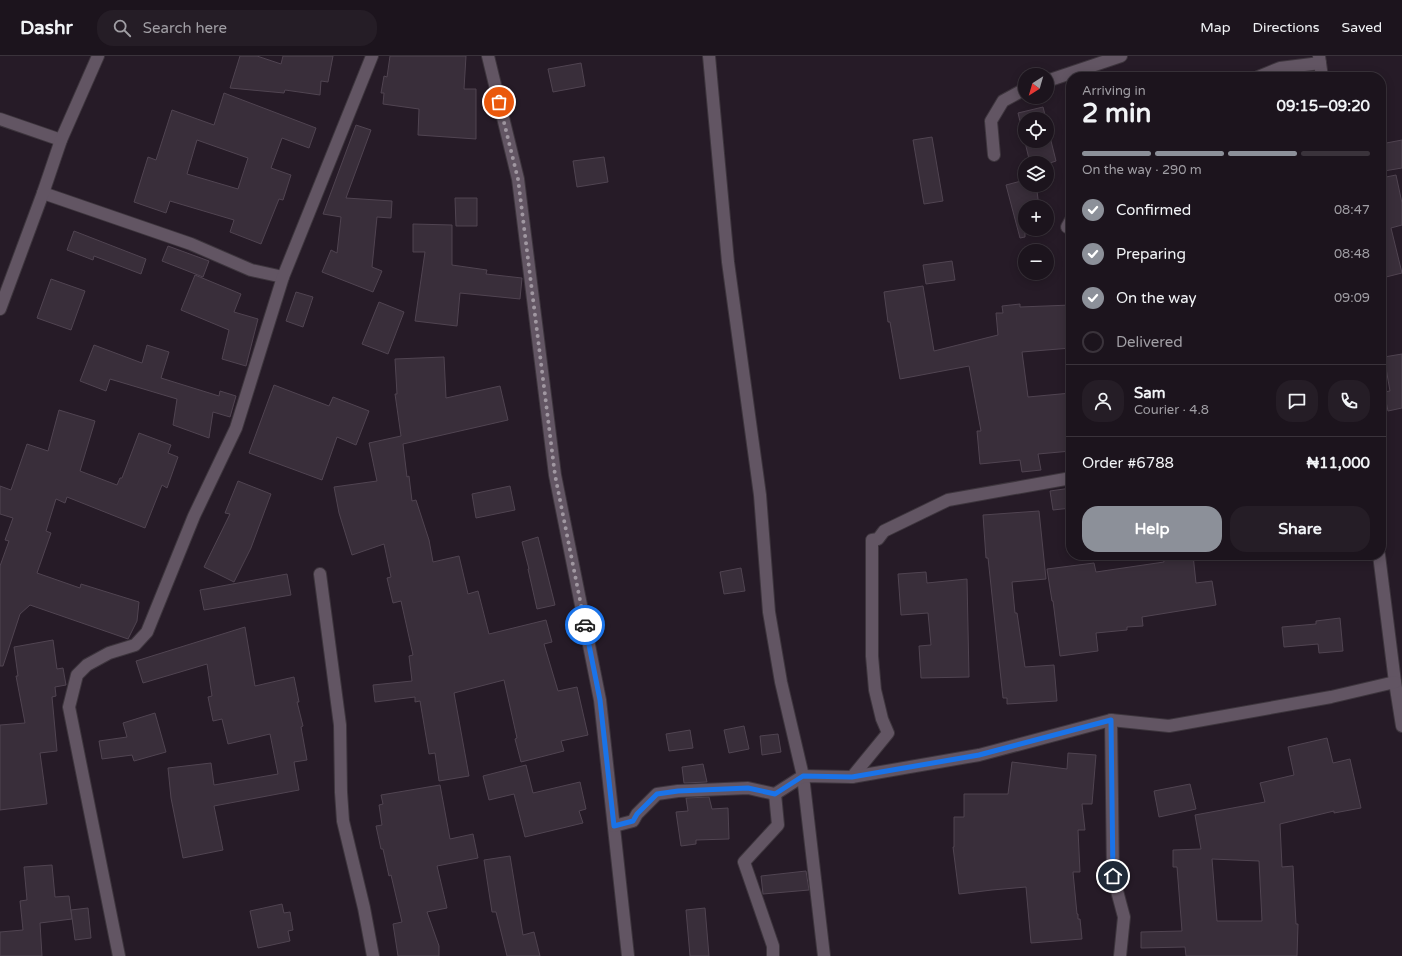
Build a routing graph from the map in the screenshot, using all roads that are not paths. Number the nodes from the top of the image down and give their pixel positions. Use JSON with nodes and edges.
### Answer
{"nodes":[{"id":1,"x":98,"y":56,"type":"edge"},
{"id":2,"x":372,"y":56,"type":"edge"},
{"id":3,"x":488,"y":56,"type":"edge"},
{"id":4,"x":709,"y":56,"type":"edge"},
{"id":5,"x":1121,"y":56,"type":"edge"},
{"id":6,"x":1319,"y":59,"type":"edge"},
{"id":7,"x":1074,"y":72,"type":"edge"},
{"id":8,"x":1270,"y":72,"type":"edge"},
{"id":9,"x":1321,"y":72,"type":"edge"},
{"id":10,"x":1066,"y":75,"type":"edge"},
{"id":11,"x":1054,"y":79,"type":"edge"},
{"id":12,"x":1018,"y":93,"type":"edge"},
{"id":13,"x":0,"y":119,"type":"edge"},
{"id":14,"x":60,"y":140,"type":"junction"},
{"id":15,"x":994,"y":155,"type":"dead end"},
{"id":16,"x":43,"y":193,"type":"junction"},
{"id":17,"x":283,"y":278,"type":"junction"},
{"id":18,"x":0,"y":309,"type":"edge"},
{"id":19,"x":1066,"y":479,"type":"edge"},
{"id":20,"x":1380,"y":560,"type":"edge"},
{"id":21,"x":320,"y":574,"type":"dead end"},
{"id":22,"x":1395,"y":682,"type":"junction"},
{"id":23,"x":1111,"y":720,"type":"junction"},
{"id":24,"x":1402,"y":726,"type":"edge"},
{"id":25,"x":803,"y":776,"type":"junction"},
{"id":26,"x":852,"y":777,"type":"junction"},
{"id":27,"x":775,"y":794,"type":"junction"},
{"id":28,"x":614,"y":826,"type":"junction"},
{"id":29,"x":119,"y":956,"type":"edge"},
{"id":30,"x":373,"y":956,"type":"edge"},
{"id":31,"x":628,"y":956,"type":"edge"},
{"id":32,"x":773,"y":956,"type":"edge"},
{"id":33,"x":824,"y":956,"type":"edge"},
{"id":34,"x":1120,"y":956,"type":"edge"}],
"edges":[{"from":1,"to":14,"type":"street"},
{"from":2,"to":17,"type":"street"},
{"from":3,"to":28,"type":"street"},
{"from":4,"to":25,"type":"street"},
{"from":5,"to":7,"type":"street"},
{"from":6,"to":8,"type":"street"},
{"from":6,"to":9,"type":"street"},
{"from":10,"to":11,"type":"street"},
{"from":12,"to":15,"type":"street"},
{"from":13,"to":14,"type":"street"},
{"from":14,"to":16,"type":"street"},
{"from":16,"to":17,"type":"street"},
{"from":16,"to":18,"type":"street"},
{"from":17,"to":29,"type":"street"},
{"from":19,"to":26,"type":"street"},
{"from":20,"to":22,"type":"street"},
{"from":21,"to":30,"type":"street"},
{"from":22,"to":23,"type":"street"},
{"from":22,"to":24,"type":"street"},
{"from":23,"to":26,"type":"street"},
{"from":23,"to":34,"type":"street"},
{"from":25,"to":26,"type":"street"},
{"from":25,"to":27,"type":"street"},
{"from":25,"to":33,"type":"street"},
{"from":27,"to":28,"type":"street"},
{"from":27,"to":32,"type":"street"},
{"from":28,"to":31,"type":"street"}]}
